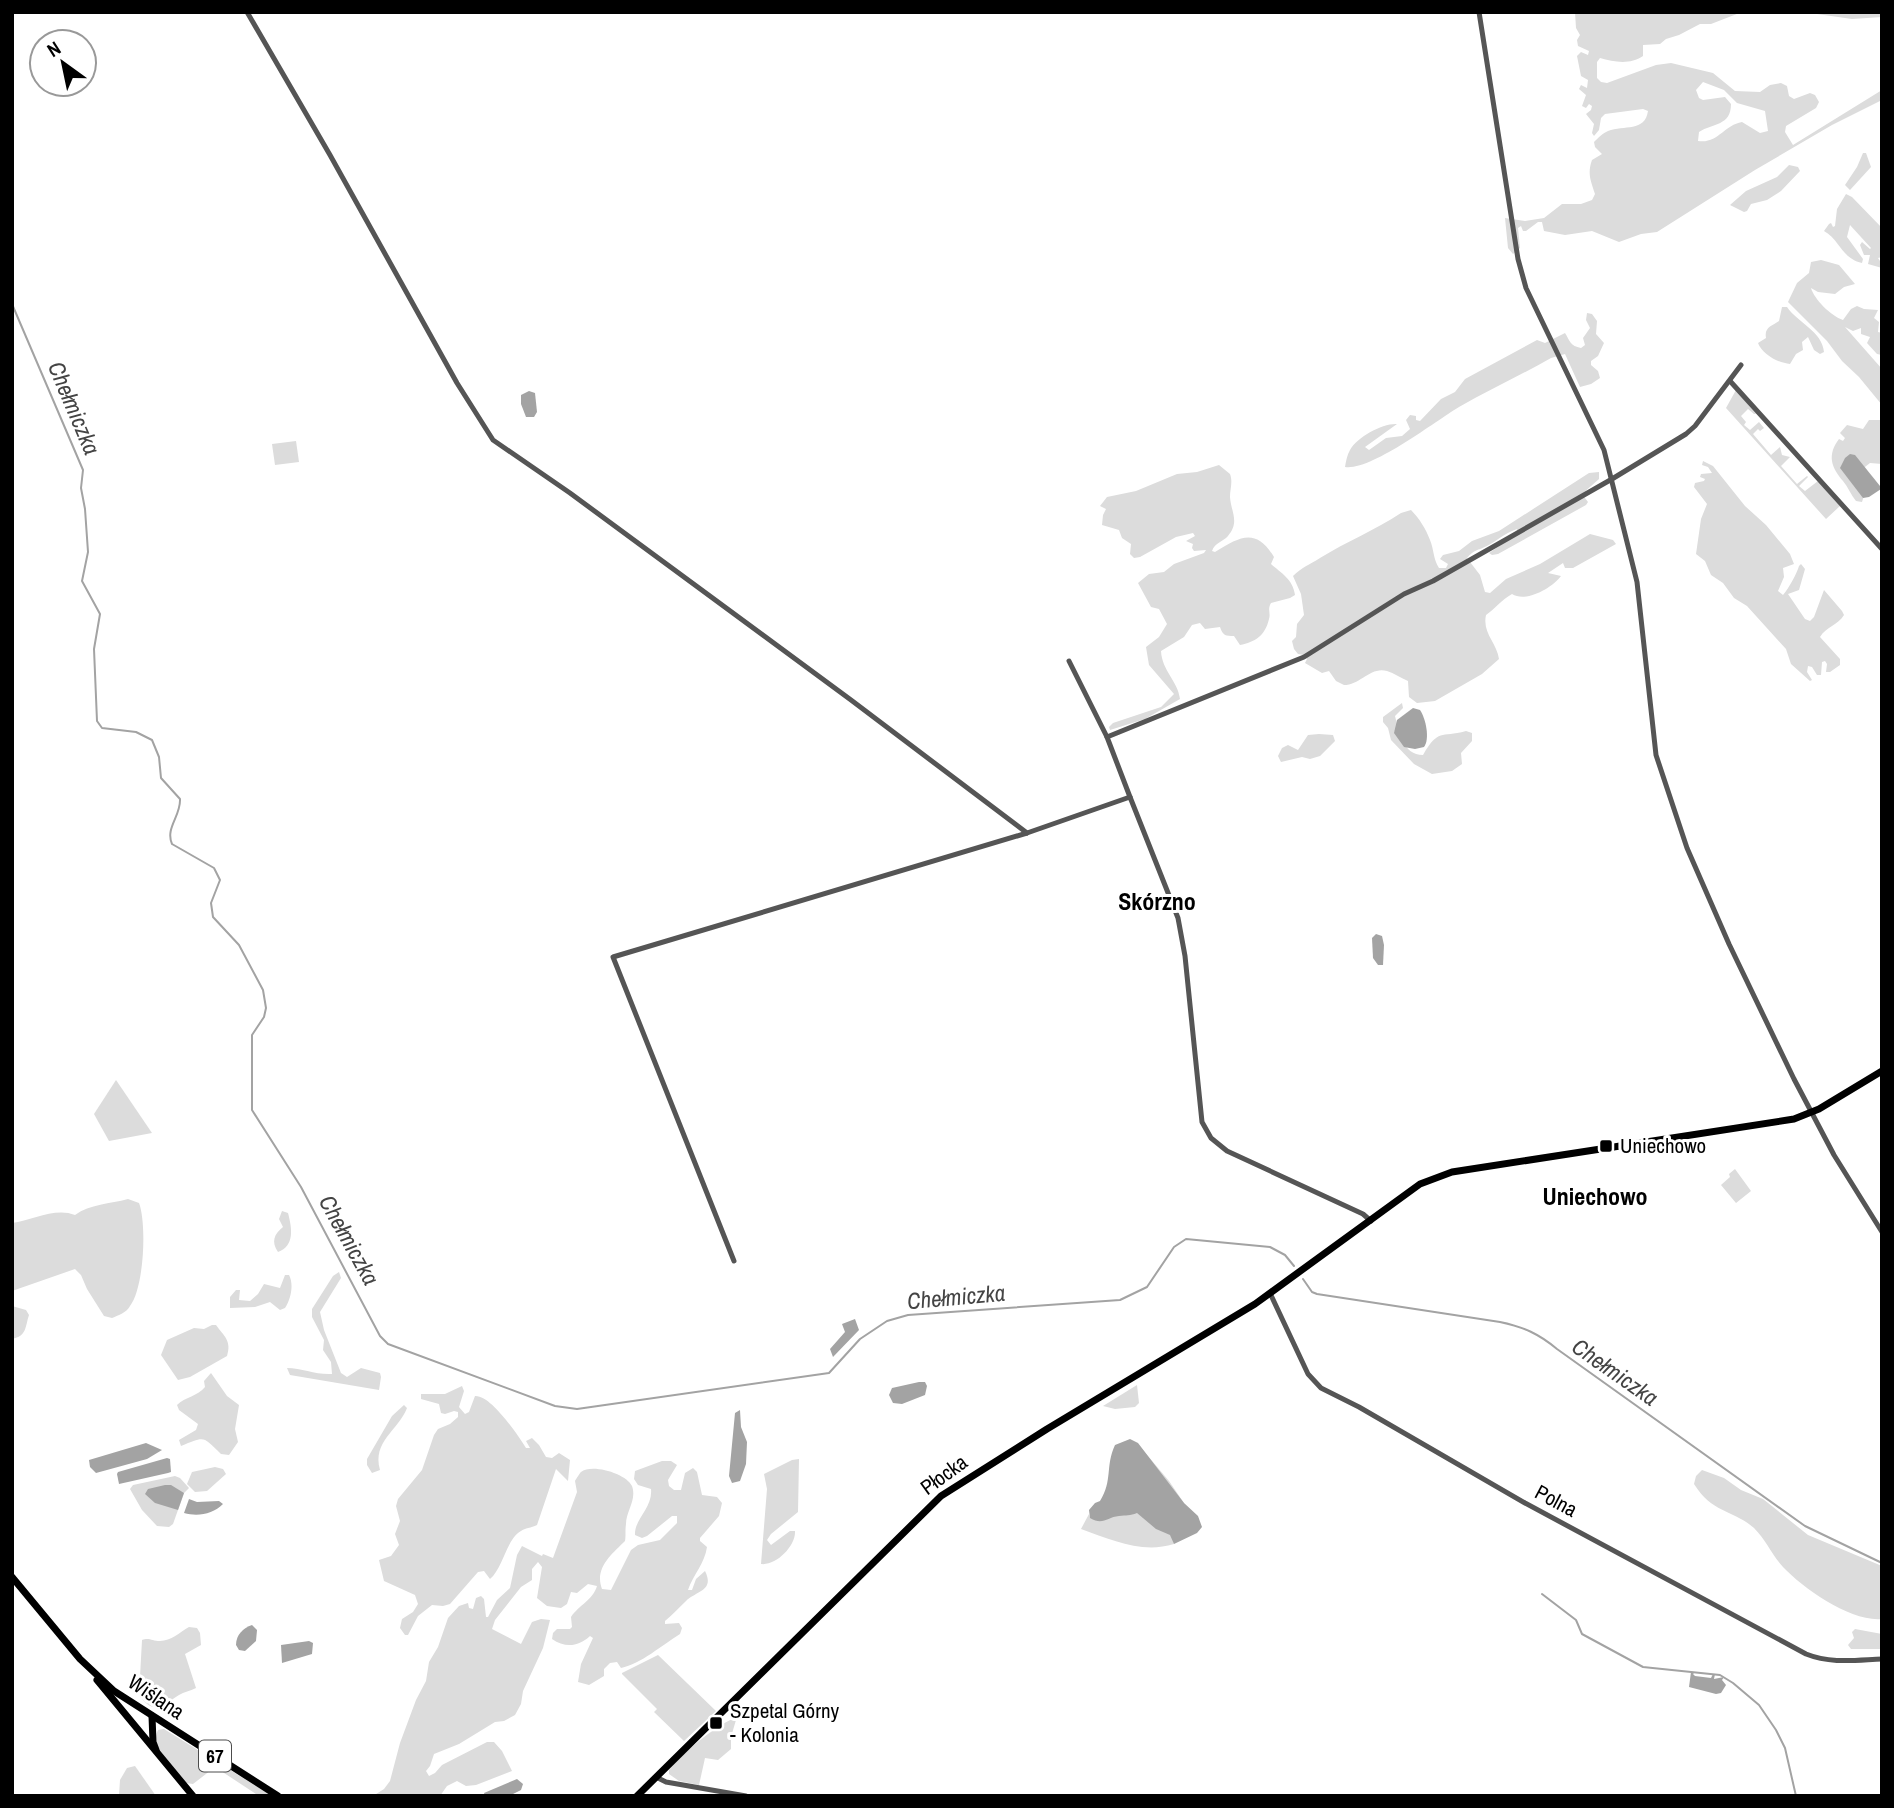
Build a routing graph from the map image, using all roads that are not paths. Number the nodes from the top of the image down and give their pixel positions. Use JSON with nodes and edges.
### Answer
{"nodes":[{"id":1,"x":247,"y":12,"type":"edge"},
{"id":2,"x":1479,"y":12,"type":"edge"},
{"id":3,"x":1741,"y":365,"type":"dead end"},
{"id":4,"x":1730,"y":381,"type":"junction"},
{"id":5,"x":1612,"y":480,"type":"junction"},
{"id":6,"x":1882,"y":549,"type":"edge"},
{"id":7,"x":1069,"y":661,"type":"dead end"},
{"id":8,"x":1107,"y":737,"type":"junction"},
{"id":9,"x":1130,"y":797,"type":"junction"},
{"id":10,"x":1027,"y":833,"type":"junction"},
{"id":11,"x":1882,"y":1070,"type":"edge"},
{"id":12,"x":1812,"y":1113,"type":"junction"},
{"id":13,"x":1371,"y":1221,"type":"junction"},
{"id":14,"x":1882,"y":1232,"type":"edge"},
{"id":15,"x":734,"y":1261,"type":"dead end"},
{"id":16,"x":1270,"y":1293,"type":"junction"},
{"id":17,"x":12,"y":1577,"type":"edge"},
{"id":18,"x":1882,"y":1658,"type":"edge"},
{"id":19,"x":88,"y":1668,"type":"junction"},
{"id":20,"x":152,"y":1716,"type":"junction"},
{"id":21,"x":164,"y":1724,"type":"junction"},
{"id":22,"x":153,"y":1731,"type":"junction"},
{"id":23,"x":140,"y":1732,"type":"junction"},
{"id":24,"x":158,"y":1754,"type":"junction"},
{"id":25,"x":656,"y":1777,"type":"junction"},
{"id":26,"x":193,"y":1796,"type":"edge"},
{"id":27,"x":278,"y":1796,"type":"edge"},
{"id":28,"x":636,"y":1796,"type":"edge"},
{"id":29,"x":746,"y":1796,"type":"edge"}],
"edges":[{"from":1,"to":10,"type":"street"},
{"from":2,"to":5,"type":"street"},
{"from":3,"to":4,"type":"street"},
{"from":4,"to":5,"type":"street"},
{"from":4,"to":6,"type":"street"},
{"from":5,"to":8,"type":"street"},
{"from":5,"to":12,"type":"street"},
{"from":7,"to":8,"type":"street"},
{"from":8,"to":9,"type":"street"},
{"from":9,"to":10,"type":"street"},
{"from":9,"to":13,"type":"street"},
{"from":10,"to":15,"type":"street"},
{"from":11,"to":12,"type":"main road","name":"Płocka"},
{"from":12,"to":13,"type":"main road","name":"Płocka"},
{"from":12,"to":14,"type":"street"},
{"from":13,"to":16,"type":"main road","name":"Płocka"},
{"from":16,"to":18,"type":"street","name":"Polna"},
{"from":16,"to":25,"type":"main road","name":"Płocka"},
{"from":17,"to":19,"type":"main road","number":"67"},
{"from":19,"to":20,"type":"main road","name":"Wiślana","number":"67"},
{"from":19,"to":23,"type":"main road"},
{"from":20,"to":21,"type":"main road","name":"Wiślana","number":"67"},
{"from":20,"to":22,"type":"main road"},
{"from":20,"to":23,"type":"main road"},
{"from":21,"to":22,"type":"main road"},
{"from":21,"to":27,"type":"main road","name":"Wiślana","number":"67"},
{"from":22,"to":24,"type":"main road"},
{"from":23,"to":24,"type":"main road"},
{"from":24,"to":26,"type":"main road"},
{"from":25,"to":28,"type":"main road","name":"Płocka"},
{"from":25,"to":29,"type":"street"}]}
